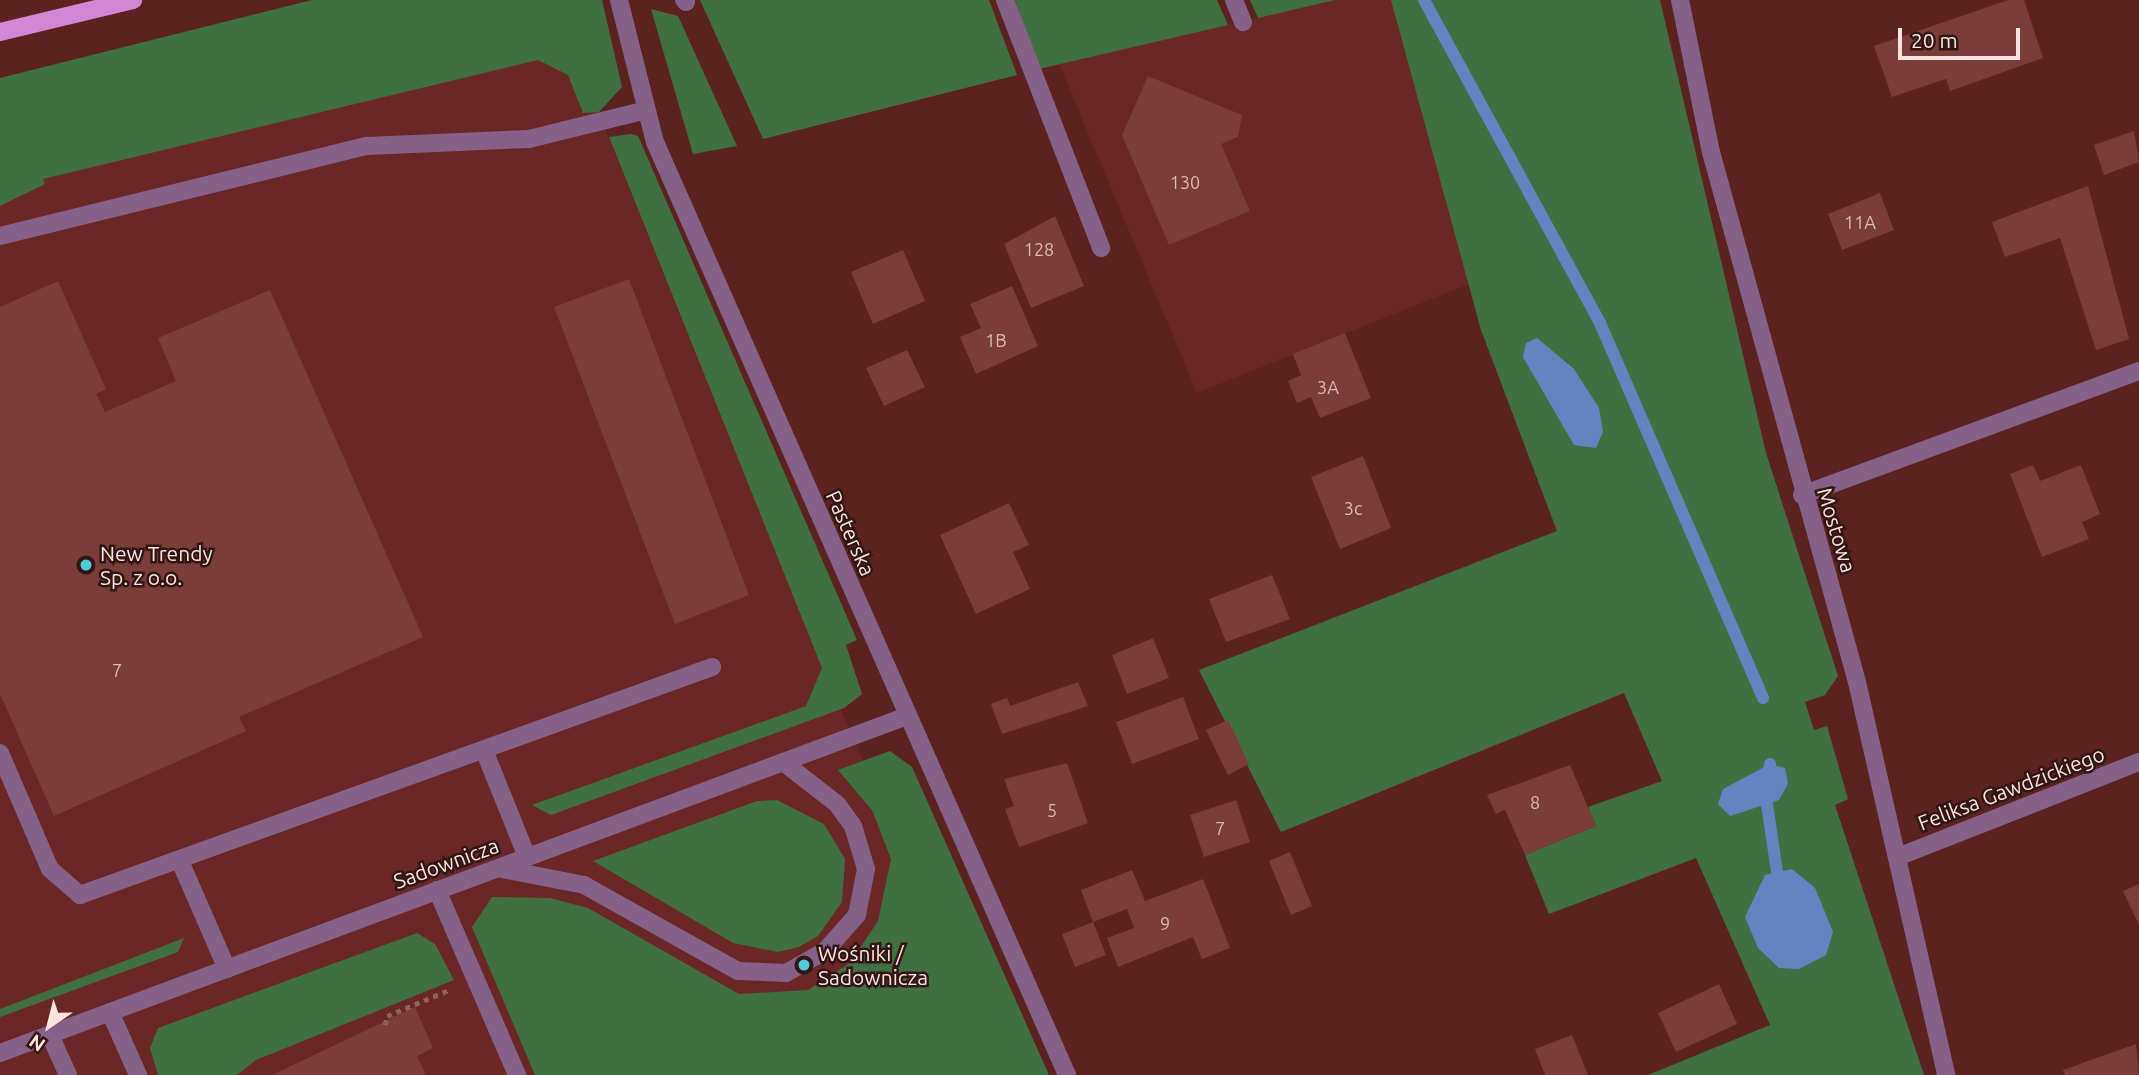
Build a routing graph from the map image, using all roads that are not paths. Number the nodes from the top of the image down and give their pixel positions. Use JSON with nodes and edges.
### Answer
{"nodes":[{"id":1,"x":133,"y":0,"type":"edge"},
{"id":2,"x":619,"y":0,"type":"edge"},
{"id":3,"x":1005,"y":0,"type":"edge"},
{"id":4,"x":1234,"y":0,"type":"edge"},
{"id":5,"x":1680,"y":0,"type":"edge"},
{"id":6,"x":1243,"y":22,"type":"dead end"},
{"id":7,"x":0,"y":32,"type":"edge"},
{"id":8,"x":643,"y":111,"type":"junction"},
{"id":9,"x":0,"y":236,"type":"edge"},
{"id":10,"x":1101,"y":248,"type":"dead end"},
{"id":11,"x":2139,"y":371,"type":"edge"},
{"id":12,"x":1802,"y":495,"type":"junction"},
{"id":13,"x":712,"y":667,"type":"dead end"},
{"id":14,"x":907,"y":716,"type":"junction"},
{"id":15,"x":484,"y":750,"type":"junction"},
{"id":16,"x":0,"y":753,"type":"edge"},
{"id":17,"x":783,"y":762,"type":"junction"},
{"id":18,"x":2139,"y":762,"type":"edge"},
{"id":19,"x":1900,"y":856,"type":"junction"},
{"id":20,"x":527,"y":858,"type":"junction"},
{"id":21,"x":180,"y":861,"type":"junction"},
{"id":22,"x":495,"y":869,"type":"junction"},
{"id":23,"x":437,"y":890,"type":"junction"},
{"id":24,"x":227,"y":969,"type":"junction"},
{"id":25,"x":110,"y":1012,"type":"junction"},
{"id":26,"x":50,"y":1034,"type":"junction"},
{"id":27,"x":0,"y":1053,"type":"edge"},
{"id":28,"x":68,"y":1075,"type":"edge"},
{"id":29,"x":138,"y":1075,"type":"edge"},
{"id":30,"x":517,"y":1075,"type":"edge"},
{"id":31,"x":1067,"y":1075,"type":"edge"},
{"id":32,"x":1946,"y":1075,"type":"edge"}],
"edges":[{"from":1,"to":7,"type":"main road"},
{"from":2,"to":8,"type":"street","name":"Pasterska"},
{"from":3,"to":10,"type":"street"},
{"from":4,"to":6,"type":"street"},
{"from":5,"to":12,"type":"street","name":"Mostowa"},
{"from":8,"to":9,"type":"street"},
{"from":8,"to":14,"type":"street","name":"Pasterska"},
{"from":11,"to":12,"type":"street"},
{"from":12,"to":19,"type":"street","name":"Mostowa"},
{"from":13,"to":15,"type":"street"},
{"from":14,"to":17,"type":"street","name":"Sadownicza"},
{"from":14,"to":31,"type":"street","name":"Pasterska"},
{"from":15,"to":20,"type":"street"},
{"from":15,"to":21,"type":"street"},
{"from":16,"to":21,"type":"street"},
{"from":17,"to":20,"type":"street","name":"Sadownicza"},
{"from":17,"to":22,"type":"street"},
{"from":18,"to":19,"type":"street","name":"Feliksa Gawdzickiego"},
{"from":19,"to":32,"type":"street","name":"Mostowa"},
{"from":20,"to":22,"type":"street","name":"Sadownicza"},
{"from":21,"to":24,"type":"street"},
{"from":22,"to":23,"type":"street","name":"Sadownicza"},
{"from":23,"to":24,"type":"street","name":"Sadownicza"},
{"from":23,"to":30,"type":"street"},
{"from":24,"to":25,"type":"street","name":"Sadownicza"},
{"from":25,"to":26,"type":"street","name":"Sadownicza"},
{"from":25,"to":29,"type":"street"},
{"from":26,"to":27,"type":"street","name":"Sadownicza"},
{"from":26,"to":28,"type":"street"}]}
